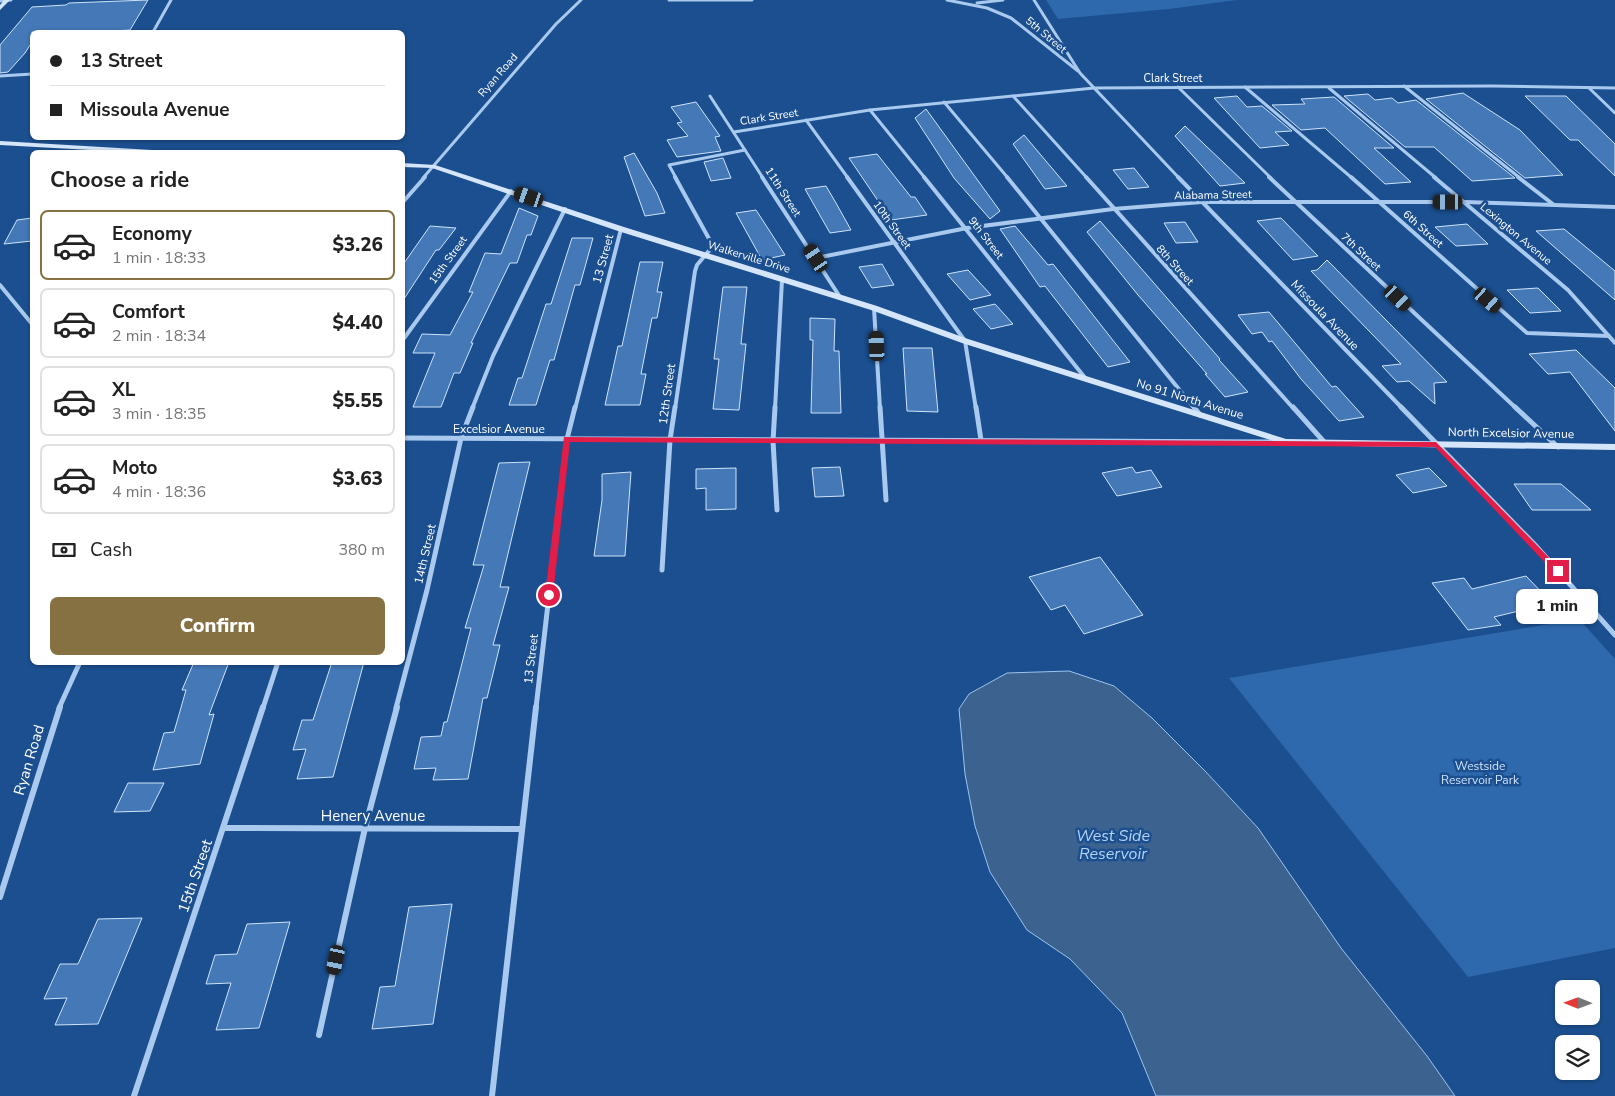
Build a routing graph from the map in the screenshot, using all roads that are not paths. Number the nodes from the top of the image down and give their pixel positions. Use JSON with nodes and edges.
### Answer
{"nodes":[{"id":1,"x":7,"y":0,"type":"edge"},
{"id":2,"x":11,"y":0,"type":"edge"},
{"id":3,"x":171,"y":0,"type":"edge"},
{"id":4,"x":581,"y":0,"type":"edge"},
{"id":5,"x":669,"y":0,"type":"edge"},
{"id":6,"x":752,"y":0,"type":"edge"},
{"id":7,"x":947,"y":0,"type":"edge"},
{"id":8,"x":1003,"y":0,"type":"edge"},
{"id":9,"x":1034,"y":0,"type":"edge"},
{"id":10,"x":0,"y":1,"type":"edge"},
{"id":11,"x":972,"y":4,"type":"junction"},
{"id":12,"x":0,"y":8,"type":"edge"},
{"id":13,"x":154,"y":30,"type":"edge"},
{"id":14,"x":1080,"y":73,"type":"junction"},
{"id":15,"x":30,"y":74,"type":"edge"},
{"id":16,"x":0,"y":76,"type":"edge"},
{"id":17,"x":1245,"y":86,"type":"junction"},
{"id":18,"x":1403,"y":86,"type":"junction"},
{"id":19,"x":1178,"y":87,"type":"junction"},
{"id":20,"x":1094,"y":88,"type":"junction"},
{"id":21,"x":1328,"y":88,"type":"junction"},
{"id":22,"x":1588,"y":88,"type":"junction"},
{"id":23,"x":1615,"y":88,"type":"edge"},
{"id":24,"x":710,"y":96,"type":"dead end"},
{"id":25,"x":1013,"y":96,"type":"junction"},
{"id":26,"x":944,"y":102,"type":"junction"},
{"id":27,"x":870,"y":110,"type":"junction"},
{"id":28,"x":1615,"y":113,"type":"edge"},
{"id":29,"x":806,"y":120,"type":"junction"},
{"id":30,"x":734,"y":132,"type":"junction"},
{"id":31,"x":0,"y":143,"type":"edge"},
{"id":32,"x":118,"y":150,"type":"edge"},
{"id":33,"x":745,"y":150,"type":"junction"},
{"id":34,"x":405,"y":165,"type":"edge"},
{"id":35,"x":433,"y":166,"type":"junction"},
{"id":36,"x":510,"y":191,"type":"junction"},
{"id":37,"x":405,"y":199,"type":"edge"},
{"id":38,"x":1379,"y":201,"type":"junction"},
{"id":39,"x":1202,"y":202,"type":"junction"},
{"id":40,"x":1465,"y":202,"type":"junction"},
{"id":41,"x":1296,"y":204,"type":"junction"},
{"id":42,"x":1555,"y":205,"type":"junction"},
{"id":43,"x":1615,"y":207,"type":"edge"},
{"id":44,"x":565,"y":209,"type":"junction"},
{"id":45,"x":1113,"y":209,"type":"junction"},
{"id":46,"x":1043,"y":219,"type":"junction"},
{"id":47,"x":967,"y":228,"type":"junction"},
{"id":48,"x":621,"y":229,"type":"junction"},
{"id":49,"x":894,"y":242,"type":"junction"},
{"id":50,"x":706,"y":256,"type":"junction"},
{"id":51,"x":816,"y":258,"type":"junction"},
{"id":52,"x":782,"y":280,"type":"junction"},
{"id":53,"x":0,"y":285,"type":"edge"},
{"id":54,"x":840,"y":297,"type":"junction"},
{"id":55,"x":874,"y":308,"type":"junction"},
{"id":56,"x":30,"y":322,"type":"edge"},
{"id":57,"x":1609,"y":336,"type":"junction"},
{"id":58,"x":405,"y":337,"type":"edge"},
{"id":59,"x":965,"y":341,"type":"junction"},
{"id":60,"x":1615,"y":343,"type":"edge"},
{"id":61,"x":1086,"y":380,"type":"junction"},
{"id":62,"x":1202,"y":417,"type":"junction"},
{"id":63,"x":405,"y":438,"type":"edge"},
{"id":64,"x":461,"y":438,"type":"junction"},
{"id":65,"x":567,"y":439,"type":"junction"},
{"id":66,"x":670,"y":440,"type":"junction"},
{"id":67,"x":981,"y":440,"type":"junction"},
{"id":68,"x":774,"y":441,"type":"junction"},
{"id":69,"x":882,"y":441,"type":"junction"},
{"id":70,"x":1286,"y":442,"type":"junction"},
{"id":71,"x":1325,"y":443,"type":"junction"},
{"id":72,"x":1436,"y":444,"type":"junction"},
{"id":73,"x":1558,"y":447,"type":"junction"},
{"id":74,"x":1615,"y":447,"type":"edge"},
{"id":75,"x":886,"y":500,"type":"dead end"},
{"id":76,"x":777,"y":510,"type":"dead end"},
{"id":77,"x":662,"y":570,"type":"dead end"},
{"id":78,"x":1615,"y":635,"type":"edge"},
{"id":79,"x":79,"y":665,"type":"edge"},
{"id":80,"x":277,"y":665,"type":"edge"},
{"id":81,"x":224,"y":828,"type":"junction"},
{"id":82,"x":365,"y":828,"type":"junction"},
{"id":83,"x":522,"y":829,"type":"junction"},
{"id":84,"x":0,"y":897,"type":"edge"},
{"id":85,"x":319,"y":1035,"type":"dead end"},
{"id":86,"x":134,"y":1096,"type":"edge"},
{"id":87,"x":492,"y":1096,"type":"edge"}],
"edges":[{"from":1,"to":2,"type":"street"},
{"from":1,"to":10,"type":"street"},
{"from":1,"to":12,"type":"street"},
{"from":3,"to":13,"type":"street"},
{"from":4,"to":35,"type":"street","name":"Ryan Road"},
{"from":5,"to":6,"type":"street"},
{"from":7,"to":11,"type":"street","name":"5th Street"},
{"from":8,"to":11,"type":"street","name":"5th Street"},
{"from":9,"to":14,"type":"street","name":"Missoula Avenue"},
{"from":11,"to":14,"type":"street","name":"5th Street"},
{"from":14,"to":20,"type":"street","name":"Missoula Avenue"},
{"from":15,"to":16,"type":"street"},
{"from":17,"to":19,"type":"street","name":"Clark Street"},
{"from":17,"to":21,"type":"street","name":"Clark Street"},
{"from":17,"to":38,"type":"street","name":"6th Street"},
{"from":18,"to":21,"type":"street","name":"Clark Street"},
{"from":18,"to":22,"type":"street","name":"Clark Street"},
{"from":18,"to":42,"type":"street"},
{"from":19,"to":20,"type":"street","name":"Clark Street"},
{"from":19,"to":41,"type":"street","name":"7th Street"},
{"from":20,"to":25,"type":"street","name":"Clark Street"},
{"from":20,"to":39,"type":"street","name":"Missoula Avenue"},
{"from":21,"to":40,"type":"street","name":"Lexington Avenue"},
{"from":22,"to":23,"type":"street","name":"Clark Street"},
{"from":22,"to":28,"type":"street"},
{"from":24,"to":30,"type":"street","name":"11th Street"},
{"from":25,"to":26,"type":"street","name":"Clark Street"},
{"from":25,"to":45,"type":"street","name":"8th Street"},
{"from":26,"to":27,"type":"street","name":"Clark Street"},
{"from":26,"to":46,"type":"street"},
{"from":27,"to":29,"type":"street","name":"Clark Street"},
{"from":27,"to":47,"type":"street","name":"9th Street"},
{"from":29,"to":30,"type":"street","name":"Clark Street"},
{"from":29,"to":49,"type":"street","name":"10th Street"},
{"from":30,"to":33,"type":"street","name":"11th Street"},
{"from":31,"to":32,"type":"street"},
{"from":33,"to":50,"type":"street"},
{"from":33,"to":51,"type":"street","name":"11th Street"},
{"from":34,"to":35,"type":"street","name":"Walkerville Drive"},
{"from":35,"to":36,"type":"street","name":"Walkerville Drive"},
{"from":35,"to":37,"type":"street","name":"Ryan Road"},
{"from":36,"to":44,"type":"street","name":"Walkerville Drive"},
{"from":36,"to":58,"type":"street","name":"15th Street"},
{"from":38,"to":40,"type":"street","name":"Alabama Street"},
{"from":38,"to":41,"type":"street","name":"Alabama Street"},
{"from":38,"to":57,"type":"street","name":"6th Street"},
{"from":39,"to":41,"type":"street","name":"Alabama Street"},
{"from":39,"to":45,"type":"street","name":"Alabama Street"},
{"from":39,"to":72,"type":"street","name":"Missoula Avenue"},
{"from":40,"to":42,"type":"street","name":"Alabama Street"},
{"from":40,"to":57,"type":"street","name":"Lexington Avenue"},
{"from":41,"to":73,"type":"street","name":"7th Street"},
{"from":42,"to":43,"type":"street","name":"Alabama Street"},
{"from":44,"to":48,"type":"street","name":"Walkerville Drive"},
{"from":44,"to":64,"type":"street","name":"14th Street"},
{"from":45,"to":46,"type":"street","name":"Alabama Street"},
{"from":45,"to":71,"type":"street","name":"8th Street"},
{"from":46,"to":47,"type":"street","name":"Alabama Street"},
{"from":46,"to":62,"type":"street"},
{"from":47,"to":49,"type":"street","name":"Alabama Street"},
{"from":47,"to":61,"type":"street","name":"9th Street"},
{"from":48,"to":50,"type":"street","name":"Walkerville Drive"},
{"from":48,"to":65,"type":"street","name":"13 Street"},
{"from":49,"to":51,"type":"street","name":"Alabama Street"},
{"from":49,"to":59,"type":"street","name":"10th Street"},
{"from":50,"to":52,"type":"street","name":"Walkerville Drive"},
{"from":50,"to":66,"type":"street","name":"12th Street"},
{"from":51,"to":54,"type":"street","name":"11th Street"},
{"from":52,"to":54,"type":"street","name":"Walkerville Drive"},
{"from":52,"to":68,"type":"street"},
{"from":53,"to":56,"type":"street"},
{"from":54,"to":55,"type":"street","name":"Walkerville Drive"},
{"from":55,"to":59,"type":"street","name":"Walkerville Drive"},
{"from":55,"to":69,"type":"street"},
{"from":57,"to":60,"type":"street","name":"Lexington Avenue"},
{"from":59,"to":61,"type":"street","name":"Walkerville Drive"},
{"from":59,"to":67,"type":"street"},
{"from":61,"to":62,"type":"street","name":"No 91 North Avenue"},
{"from":62,"to":70,"type":"street","name":"No 91 North Avenue"},
{"from":63,"to":64,"type":"street","name":"Excelsior Avenue"},
{"from":64,"to":65,"type":"street","name":"Excelsior Avenue"},
{"from":64,"to":82,"type":"street","name":"14th Street"},
{"from":65,"to":66,"type":"street","name":"Excelsior Avenue"},
{"from":65,"to":83,"type":"street","name":"13 Street"},
{"from":66,"to":68,"type":"street","name":"Excelsior Avenue"},
{"from":66,"to":77,"type":"street","name":"12th Street"},
{"from":67,"to":69,"type":"street","name":"Excelsior Avenue"},
{"from":67,"to":70,"type":"street","name":"Excelsior Avenue"},
{"from":68,"to":69,"type":"street","name":"Excelsior Avenue"},
{"from":68,"to":76,"type":"street"},
{"from":69,"to":75,"type":"street"},
{"from":70,"to":71,"type":"street","name":"North Excelsior Avenue"},
{"from":71,"to":72,"type":"street","name":"North Excelsior Avenue"},
{"from":72,"to":73,"type":"street","name":"North Excelsior Avenue"},
{"from":72,"to":78,"type":"street","name":"Missoula Avenue"},
{"from":73,"to":74,"type":"street","name":"North Excelsior Avenue"},
{"from":79,"to":84,"type":"street","name":"Ryan Road"},
{"from":80,"to":81,"type":"street","name":"15th Street"},
{"from":81,"to":82,"type":"street","name":"Henery Avenue"},
{"from":81,"to":86,"type":"street","name":"15th Street"},
{"from":82,"to":83,"type":"street","name":"Henery Avenue"},
{"from":82,"to":85,"type":"street","name":"14th Street"},
{"from":83,"to":87,"type":"street","name":"13 Street"}]}
